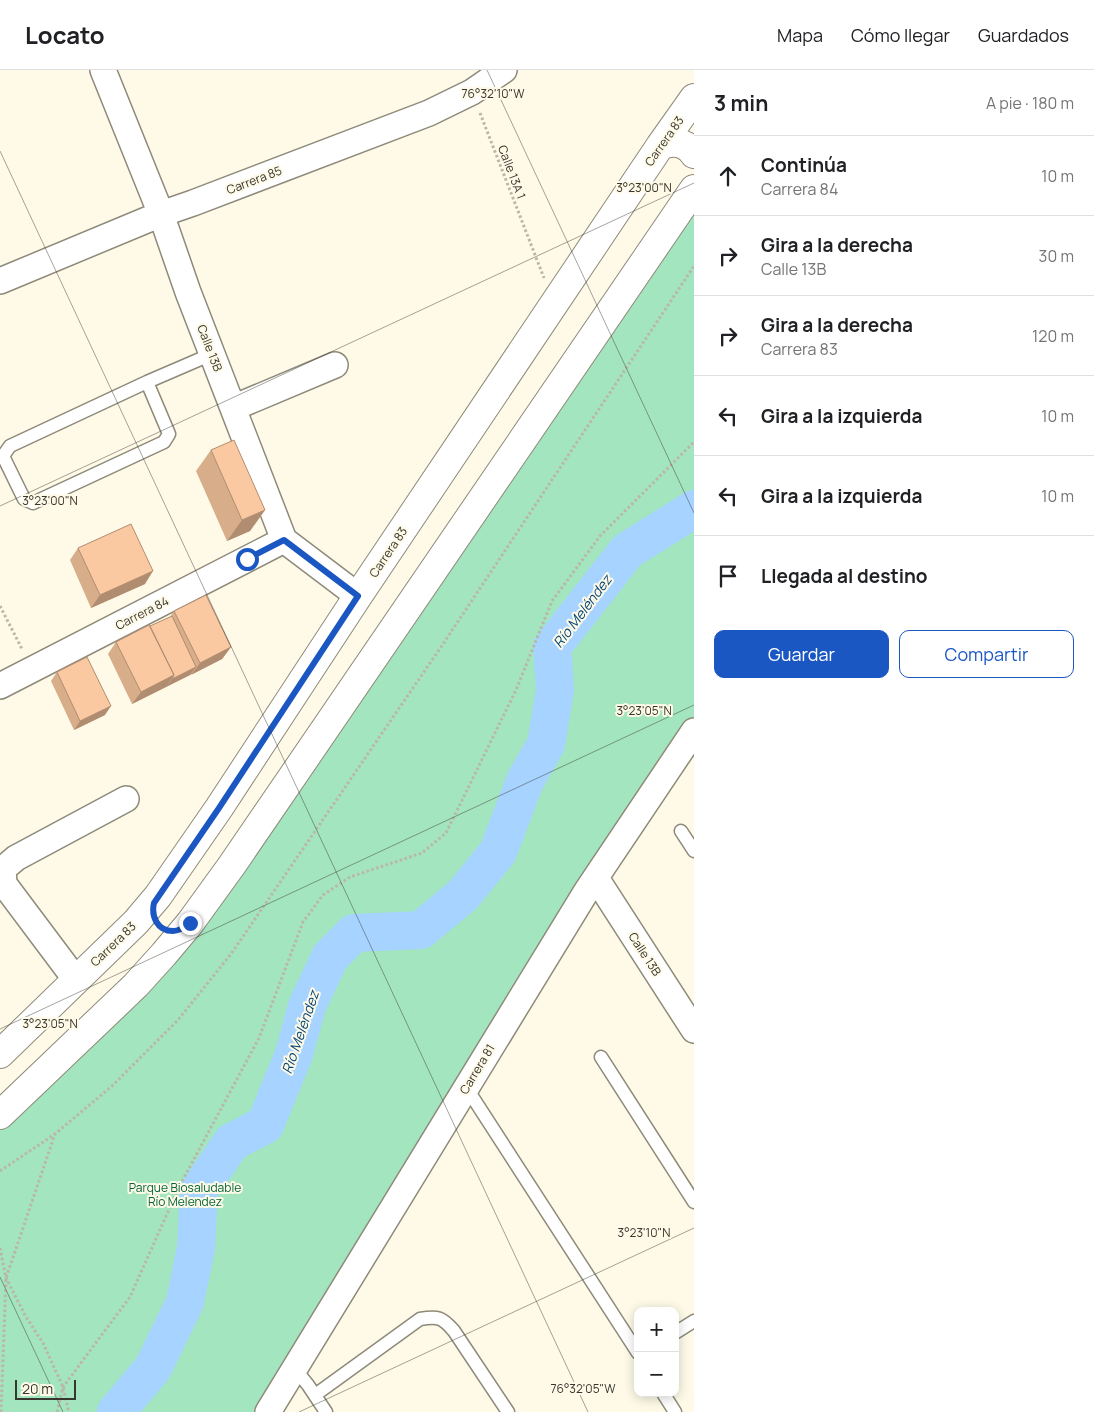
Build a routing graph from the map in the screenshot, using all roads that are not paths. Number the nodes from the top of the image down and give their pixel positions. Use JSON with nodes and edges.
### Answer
{"nodes":[{"id":1,"x":104,"y":70,"type":"edge"},
{"id":2,"x":504,"y":70,"type":"edge"},
{"id":3,"x":694,"y":98,"type":"edge"},
{"id":4,"x":660,"y":146,"type":"junction"},
{"id":5,"x":694,"y":154,"type":"edge"},
{"id":6,"x":694,"y":175,"type":"edge"},
{"id":7,"x":694,"y":190,"type":"edge"},
{"id":8,"x":677,"y":213,"type":"junction"},
{"id":9,"x":161,"y":214,"type":"junction"},
{"id":10,"x":0,"y":281,"type":"edge"},
{"id":11,"x":212,"y":354,"type":"junction"},
{"id":12,"x":335,"y":365,"type":"dead end"},
{"id":13,"x":147,"y":382,"type":"junction"},
{"id":14,"x":233,"y":408,"type":"junction"},
{"id":15,"x":284,"y":540,"type":"junction"},
{"id":16,"x":358,"y":596,"type":"junction"},
{"id":17,"x":0,"y":686,"type":"edge"},
{"id":18,"x":694,"y":731,"type":"edge"},
{"id":19,"x":126,"y":798,"type":"dead end"},
{"id":20,"x":681,"y":831,"type":"dead end"},
{"id":21,"x":694,"y":851,"type":"edge"},
{"id":22,"x":596,"y":878,"type":"junction"},
{"id":23,"x":158,"y":896,"type":"junction"},
{"id":24,"x":190,"y":923,"type":"junction"},
{"id":25,"x":106,"y":951,"type":"junction"},
{"id":26,"x":76,"y":980,"type":"junction"},
{"id":27,"x":136,"y":985,"type":"junction"},
{"id":28,"x":694,"y":1030,"type":"edge"},
{"id":29,"x":0,"y":1054,"type":"edge"},
{"id":30,"x":601,"y":1057,"type":"dead end"},
{"id":31,"x":466,"y":1087,"type":"junction"},
{"id":32,"x":0,"y":1116,"type":"edge"},
{"id":33,"x":694,"y":1202,"type":"edge"},
{"id":34,"x":694,"y":1322,"type":"edge"},
{"id":35,"x":679,"y":1331,"type":"edge"},
{"id":36,"x":637,"y":1352,"type":"edge"},
{"id":37,"x":295,"y":1369,"type":"junction"},
{"id":38,"x":315,"y":1395,"type":"junction"},
{"id":39,"x":666,"y":1397,"type":"edge"},
{"id":40,"x":268,"y":1412,"type":"edge"},
{"id":41,"x":326,"y":1412,"type":"edge"},
{"id":42,"x":508,"y":1412,"type":"edge"},
{"id":43,"x":675,"y":1412,"type":"edge"}],
"edges":[{"from":1,"to":9,"type":"street","name":"Calle 13B"},
{"from":2,"to":9,"type":"street","name":"Carrera 85"},
{"from":3,"to":4,"type":"street","name":"Carrera 83"},
{"from":4,"to":5,"type":"street"},
{"from":4,"to":16,"type":"street","name":"Carrera 83"},
{"from":6,"to":8,"type":"street"},
{"from":7,"to":8,"type":"street"},
{"from":8,"to":24,"type":"street"},
{"from":9,"to":10,"type":"street","name":"Carrera 85"},
{"from":9,"to":11,"type":"street","name":"Calle 13B"},
{"from":11,"to":13,"type":"lane"},
{"from":11,"to":14,"type":"street","name":"Calle 13B"},
{"from":12,"to":14,"type":"street"},
{"from":13,"to":13,"type":"lane"},
{"from":14,"to":15,"type":"street","name":"Calle 13B"},
{"from":15,"to":16,"type":"street"},
{"from":15,"to":17,"type":"street","name":"Carrera 84"},
{"from":16,"to":23,"type":"street","name":"Carrera 83"},
{"from":18,"to":22,"type":"street","name":"Carrera 81"},
{"from":19,"to":26,"type":"street"},
{"from":20,"to":21,"type":"lane"},
{"from":22,"to":28,"type":"street","name":"Calle 13B"},
{"from":22,"to":31,"type":"street","name":"Carrera 81"},
{"from":23,"to":24,"type":"street"},
{"from":23,"to":25,"type":"street","name":"Carrera 83"},
{"from":24,"to":27,"type":"street"},
{"from":25,"to":26,"type":"street","name":"Carrera 83"},
{"from":25,"to":27,"type":"street"},
{"from":26,"to":29,"type":"street","name":"Carrera 83"},
{"from":27,"to":32,"type":"street"},
{"from":30,"to":33,"type":"lane"},
{"from":31,"to":36,"type":"lane"},
{"from":31,"to":37,"type":"street","name":"Carrera 81"},
{"from":34,"to":35,"type":"lane"},
{"from":37,"to":38,"type":"lane"},
{"from":37,"to":40,"type":"street","name":"Carrera 81"},
{"from":38,"to":41,"type":"lane"},
{"from":38,"to":42,"type":"lane"},
{"from":39,"to":43,"type":"lane"}]}
